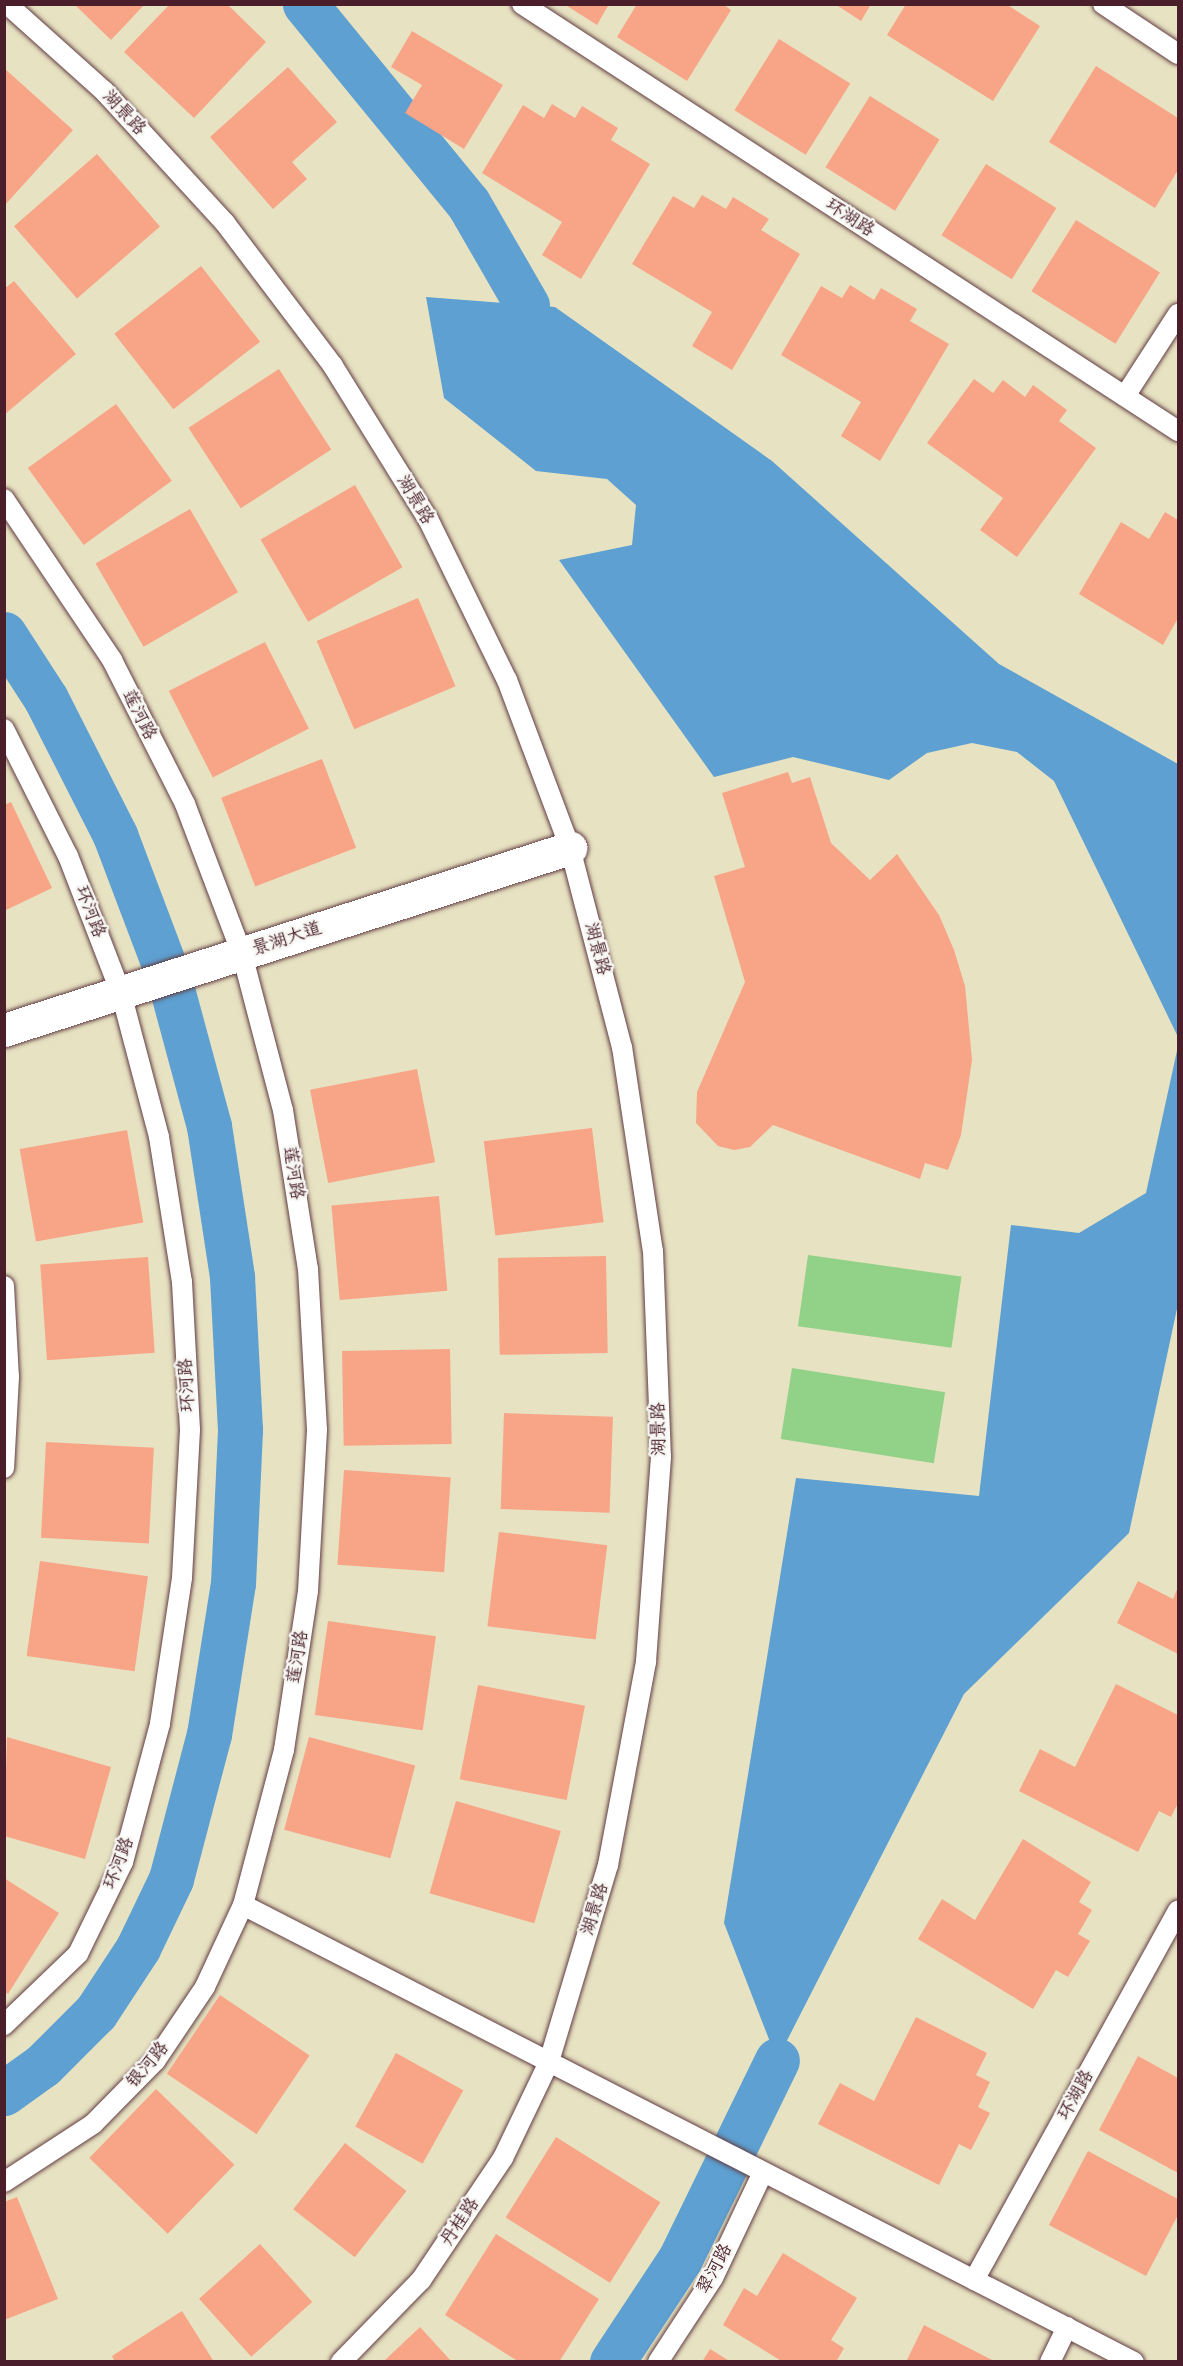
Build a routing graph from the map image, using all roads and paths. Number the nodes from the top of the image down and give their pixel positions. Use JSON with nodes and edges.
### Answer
{"nodes":[{"id":1,"x":7,"y":4,"type":"edge"},
{"id":2,"x":522,"y":4,"type":"edge"},
{"id":3,"x":1103,"y":4,"type":"edge"},
{"id":4,"x":1179,"y":54,"type":"edge"},
{"id":5,"x":1179,"y":314,"type":"edge"},
{"id":6,"x":1125,"y":396,"type":"junction"},
{"id":7,"x":1179,"y":431,"type":"edge"},
{"id":8,"x":4,"y":499,"type":"edge"},
{"id":9,"x":4,"y":729,"type":"edge"},
{"id":10,"x":570,"y":848,"type":"junction"},
{"id":11,"x":242,"y":954,"type":"junction"},
{"id":12,"x":121,"y":993,"type":"junction"},
{"id":13,"x":4,"y":1030,"type":"edge"},
{"id":14,"x":4,"y":1286,"type":"edge"},
{"id":15,"x":4,"y":1468,"type":"edge"},
{"id":16,"x":243,"y":1905,"type":"junction"},
{"id":17,"x":1179,"y":1911,"type":"edge"},
{"id":18,"x":4,"y":2025,"type":"edge"},
{"id":19,"x":549,"y":2062,"type":"junction"},
{"id":20,"x":764,"y":2172,"type":"junction"},
{"id":21,"x":4,"y":2182,"type":"edge"},
{"id":22,"x":974,"y":2280,"type":"junction"},
{"id":23,"x":1066,"y":2327,"type":"junction"},
{"id":24,"x":341,"y":2361,"type":"edge"},
{"id":25,"x":658,"y":2361,"type":"edge"},
{"id":26,"x":1050,"y":2361,"type":"edge"},
{"id":27,"x":1134,"y":2361,"type":"edge"}],
"edges":[{"from":1,"to":10,"type":"lane","name":"湖景路"},
{"from":2,"to":6,"type":"lane","name":"环湖路"},
{"from":3,"to":4,"type":"lane"},
{"from":5,"to":6,"type":"lane"},
{"from":6,"to":7,"type":"lane","name":"环湖路"},
{"from":8,"to":11,"type":"lane","name":"莲河路"},
{"from":9,"to":12,"type":"lane","name":"环河路"},
{"from":10,"to":11,"type":"street","name":"景湖大道"},
{"from":10,"to":19,"type":"lane","name":"湖景路"},
{"from":11,"to":12,"type":"street","name":"景湖大道"},
{"from":11,"to":16,"type":"lane","name":"莲河路"},
{"from":12,"to":13,"type":"street","name":"景湖大道"},
{"from":12,"to":18,"type":"lane","name":"环河路"},
{"from":14,"to":15,"type":"lane"},
{"from":16,"to":19,"type":"lane"},
{"from":16,"to":21,"type":"lane","name":"银河路"},
{"from":17,"to":22,"type":"lane","name":"环湖路"},
{"from":19,"to":20,"type":"lane"},
{"from":19,"to":24,"type":"lane","name":"丹桂路"},
{"from":20,"to":22,"type":"lane"},
{"from":20,"to":25,"type":"lane","name":"翠河路"},
{"from":22,"to":23,"type":"lane"},
{"from":23,"to":26,"type":"lane"},
{"from":23,"to":27,"type":"lane"}]}
